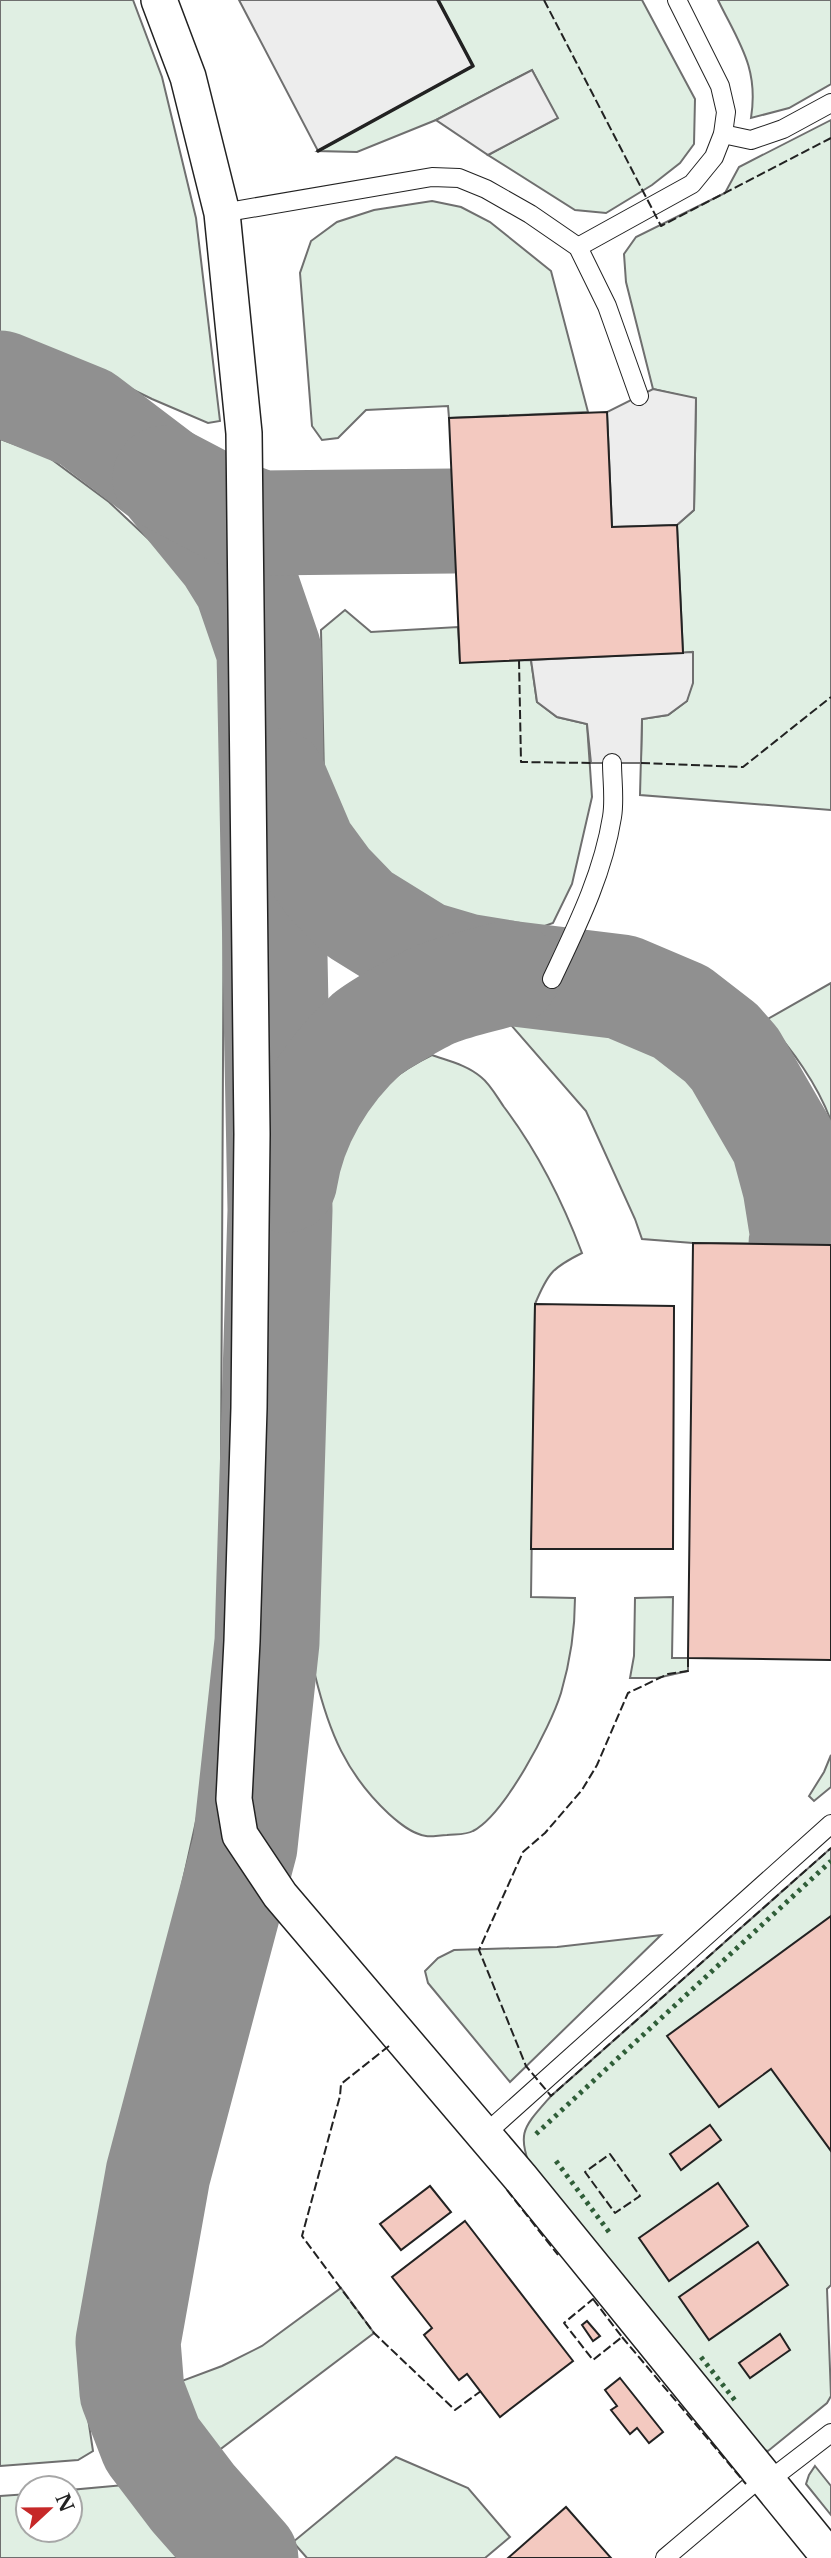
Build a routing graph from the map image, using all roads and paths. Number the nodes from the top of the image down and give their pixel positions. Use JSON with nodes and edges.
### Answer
{"nodes":[{"id":1,"x":159,"y":0,"type":"edge"},
{"id":2,"x":677,"y":0,"type":"edge"},
{"id":3,"x":831,"y":103,"type":"edge"},
{"id":4,"x":723,"y":134,"type":"junction"},
{"id":5,"x":222,"y":213,"type":"junction"},
{"id":6,"x":578,"y":247,"type":"junction"},
{"id":7,"x":639,"y":396,"type":"dead end"},
{"id":8,"x":612,"y":763,"type":"dead end"},
{"id":9,"x":552,"y":979,"type":"dead end"},
{"id":10,"x":831,"y":1824,"type":"edge"},
{"id":11,"x":484,"y":2135,"type":"junction"},
{"id":12,"x":831,"y":2433,"type":"edge"},
{"id":13,"x":765,"y":2479,"type":"junction"},
{"id":14,"x":664,"y":2558,"type":"edge"},
{"id":15,"x":830,"y":2558,"type":"edge"}],
"edges":[{"from":1,"to":5,"type":"street"},
{"from":2,"to":4,"type":"lane"},
{"from":3,"to":4,"type":"lane"},
{"from":4,"to":6,"type":"lane"},
{"from":5,"to":6,"type":"lane"},
{"from":5,"to":11,"type":"street"},
{"from":6,"to":7,"type":"lane"},
{"from":8,"to":9,"type":"lane"},
{"from":10,"to":11,"type":"lane"},
{"from":11,"to":13,"type":"street"},
{"from":12,"to":13,"type":"lane"},
{"from":13,"to":14,"type":"lane"},
{"from":13,"to":15,"type":"street"}]}
